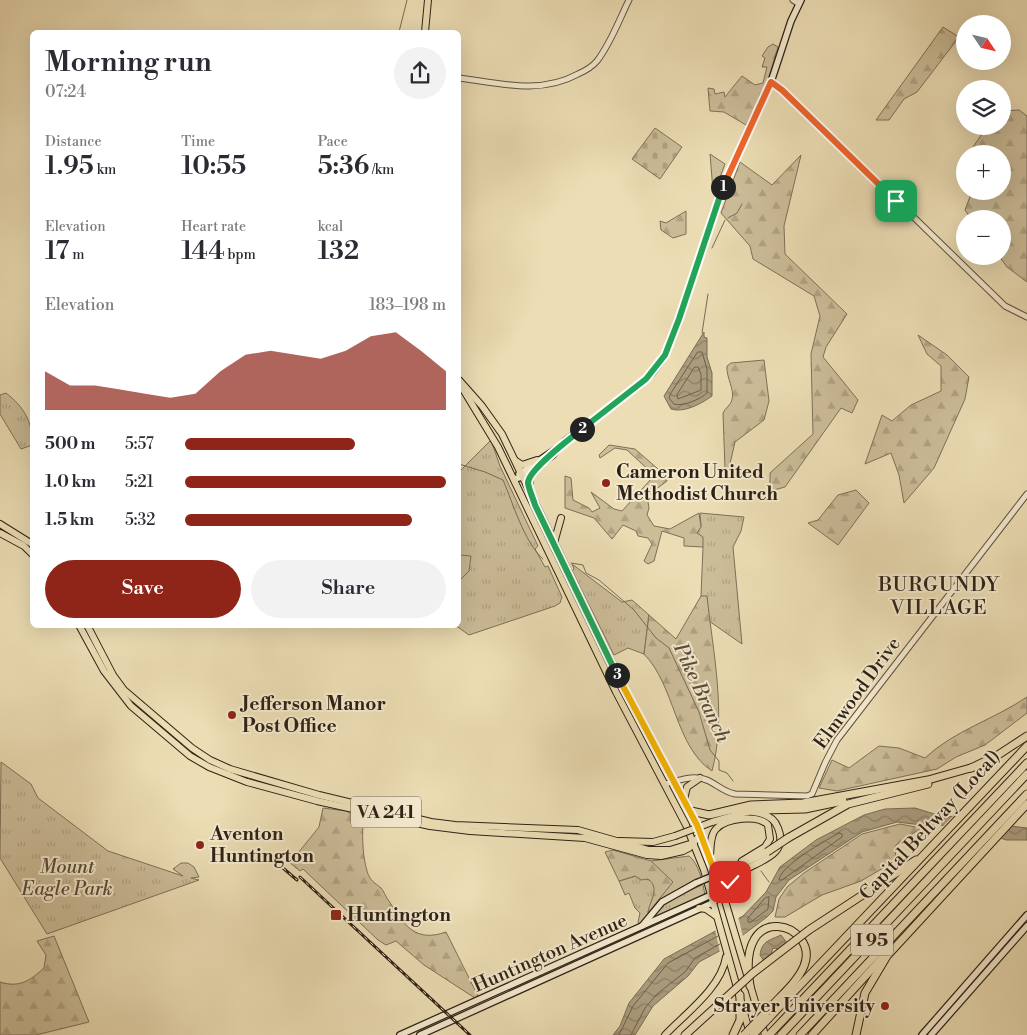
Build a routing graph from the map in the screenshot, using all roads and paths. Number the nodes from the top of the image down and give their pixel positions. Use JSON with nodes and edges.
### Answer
{"nodes":[{"id":1,"x":428,"y":0,"type":"edge"},
{"id":2,"x":629,"y":0,"type":"edge"},
{"id":3,"x":793,"y":0,"type":"edge"},
{"id":4,"x":800,"y":2,"type":"edge"},
{"id":5,"x":425,"y":30,"type":"edge"},
{"id":6,"x":461,"y":78,"type":"edge"},
{"id":7,"x":771,"y":82,"type":"junction"},
{"id":8,"x":1027,"y":317,"type":"edge"},
{"id":9,"x":461,"y":383,"type":"edge"},
{"id":10,"x":461,"y":384,"type":"edge"},
{"id":11,"x":514,"y":459,"type":"junction"},
{"id":12,"x":538,"y":463,"type":"junction"},
{"id":13,"x":521,"y":475,"type":"junction"},
{"id":14,"x":514,"y":479,"type":"junction"},
{"id":15,"x":1027,"y":494,"type":"edge"},
{"id":16,"x":535,"y":505,"type":"junction"},
{"id":17,"x":544,"y":523,"type":"junction"},
{"id":18,"x":0,"y":524,"type":"edge"},
{"id":19,"x":0,"y":532,"type":"edge"},
{"id":20,"x":30,"y":543,"type":"edge"},
{"id":21,"x":554,"y":544,"type":"junction"},
{"id":22,"x":30,"y":552,"type":"edge"},
{"id":23,"x":81,"y":628,"type":"edge"},
{"id":24,"x":89,"y":628,"type":"edge"},
{"id":25,"x":1027,"y":736,"type":"edge"},
{"id":26,"x":1027,"y":746,"type":"edge"},
{"id":27,"x":191,"y":748,"type":"junction"},
{"id":28,"x":187,"y":755,"type":"junction"},
{"id":29,"x":1027,"y":762,"type":"edge"},
{"id":30,"x":974,"y":767,"type":"junction"},
{"id":31,"x":1027,"y":774,"type":"edge"},
{"id":32,"x":700,"y":778,"type":"junction"},
{"id":33,"x":674,"y":782,"type":"junction"},
{"id":34,"x":665,"y":784,"type":"junction"},
{"id":35,"x":872,"y":791,"type":"junction"},
{"id":36,"x":684,"y":800,"type":"junction"},
{"id":37,"x":1025,"y":800,"type":"edge"},
{"id":38,"x":691,"y":811,"type":"junction"},
{"id":39,"x":735,"y":814,"type":"junction"},
{"id":40,"x":701,"y":834,"type":"junction"},
{"id":41,"x":616,"y":841,"type":"junction"},
{"id":42,"x":693,"y":843,"type":"junction"},
{"id":43,"x":710,"y":857,"type":"junction"},
{"id":44,"x":923,"y":857,"type":"junction"},
{"id":45,"x":730,"y":869,"type":"junction"},
{"id":46,"x":723,"y":894,"type":"junction"},
{"id":47,"x":712,"y":899,"type":"junction"},
{"id":48,"x":699,"y":908,"type":"junction"},
{"id":49,"x":715,"y":913,"type":"junction"},
{"id":50,"x":1027,"y":915,"type":"edge"},
{"id":51,"x":1027,"y":926,"type":"edge"},
{"id":52,"x":638,"y":929,"type":"junction"},
{"id":53,"x":893,"y":948,"type":"junction"},
{"id":54,"x":726,"y":951,"type":"junction"},
{"id":55,"x":750,"y":986,"type":"junction"},
{"id":56,"x":740,"y":995,"type":"junction"},
{"id":57,"x":719,"y":1004,"type":"junction"},
{"id":58,"x":771,"y":1033,"type":"edge"},
{"id":59,"x":400,"y":1035,"type":"edge"},
{"id":60,"x":420,"y":1035,"type":"edge"},
{"id":61,"x":665,"y":1035,"type":"edge"},
{"id":62,"x":685,"y":1035,"type":"edge"},
{"id":63,"x":690,"y":1035,"type":"edge"},
{"id":64,"x":733,"y":1035,"type":"edge"},
{"id":65,"x":744,"y":1035,"type":"edge"},
{"id":66,"x":752,"y":1035,"type":"edge"},
{"id":67,"x":764,"y":1035,"type":"edge"},
{"id":68,"x":781,"y":1035,"type":"edge"},
{"id":69,"x":800,"y":1035,"type":"edge"},
{"id":70,"x":812,"y":1035,"type":"edge"},
{"id":71,"x":856,"y":1035,"type":"edge"},
{"id":72,"x":922,"y":1035,"type":"edge"},
{"id":73,"x":931,"y":1035,"type":"edge"}],
"edges":[{"from":1,"to":5,"type":"main road"},
{"from":2,"to":6,"type":"street"},
{"from":3,"to":4,"type":"street"},
{"from":4,"to":7,"type":"main road"},
{"from":7,"to":8,"type":"street"},
{"from":7,"to":12,"type":"main road"},
{"from":9,"to":11,"type":"main road"},
{"from":10,"to":14,"type":"main road"},
{"from":11,"to":12,"type":"main road"},
{"from":11,"to":13,"type":"main road"},
{"from":12,"to":13,"type":"main road"},
{"from":12,"to":16,"type":"main road"},
{"from":13,"to":14,"type":"main road"},
{"from":13,"to":16,"type":"main road"},
{"from":14,"to":34,"type":"main road"},
{"from":15,"to":32,"type":"street","name":"Elmwood Drive"},
{"from":16,"to":17,"type":"main road"},
{"from":17,"to":21,"type":"main road"},
{"from":17,"to":21,"type":"main road"},
{"from":18,"to":20,"type":"main road"},
{"from":19,"to":22,"type":"main road"},
{"from":21,"to":33,"type":"main road"},
{"from":23,"to":28,"type":"main road","number":"VA 241"},
{"from":24,"to":27,"type":"main road","number":"VA 241"},
{"from":25,"to":30,"type":"highway"},
{"from":26,"to":44,"type":"highway","name":"Capital Beltway (Local)","number":"I 95"},
{"from":27,"to":28,"type":"main road"},
{"from":27,"to":41,"type":"main road","number":"VA 241"},
{"from":28,"to":42,"type":"main road","number":"VA 241"},
{"from":29,"to":58,"type":"highway","number":"I 95"},
{"from":30,"to":35,"type":"highway"},
{"from":30,"to":45,"type":"highway","bridge":true},
{"from":31,"to":68,"type":"highway","number":"I 95"},
{"from":32,"to":33,"type":"street"},
{"from":32,"to":36,"type":"main road"},
{"from":33,"to":34,"type":"street"},
{"from":33,"to":36,"type":"main road"},
{"from":34,"to":42,"type":"main road"},
{"from":35,"to":38,"type":"highway"},
{"from":35,"to":39,"type":"highway"},
{"from":36,"to":38,"type":"main road"},
{"from":37,"to":53,"type":"highway"},
{"from":37,"to":69,"type":"highway","number":"I 95"},
{"from":38,"to":40,"type":"main road"},
{"from":39,"to":41,"type":"main road","number":"VA 241","bridge":true},
{"from":39,"to":46,"type":"main road","number":"VA 241"},
{"from":40,"to":42,"type":"main road"},
{"from":40,"to":43,"type":"main road"},
{"from":41,"to":42,"type":"main road","number":"VA 241"},
{"from":42,"to":47,"type":"main road"},
{"from":43,"to":45,"type":"main road"},
{"from":43,"to":46,"type":"main road"},
{"from":44,"to":57,"type":"highway","bridge":true},
{"from":44,"to":66,"type":"highway","name":"Capital Beltway (Local)","number":"I 95","bridge":true},
{"from":45,"to":52,"type":"main road","bridge":true},
{"from":46,"to":47,"type":"main road","name":"Huntington Avenue"},
{"from":46,"to":55,"type":"main road"},
{"from":47,"to":48,"type":"main road","name":"Huntington Avenue"},
{"from":47,"to":49,"type":"main road"},
{"from":47,"to":52,"type":"main road","name":"Huntington Avenue"},
{"from":48,"to":49,"type":"main road"},
{"from":48,"to":60,"type":"main road","name":"Huntington Avenue"},
{"from":49,"to":54,"type":"main road"},
{"from":50,"to":72,"type":"main road"},
{"from":51,"to":73,"type":"main road"},
{"from":52,"to":59,"type":"main road","name":"Huntington Avenue"},
{"from":53,"to":70,"type":"highway"},
{"from":53,"to":71,"type":"highway"},
{"from":54,"to":56,"type":"main road"},
{"from":54,"to":61,"type":"main road"},
{"from":55,"to":65,"type":"highway","bridge":true},
{"from":55,"to":67,"type":"main road"},
{"from":56,"to":64,"type":"highway"},
{"from":56,"to":66,"type":"main road"},
{"from":57,"to":62,"type":"highway"},
{"from":57,"to":63,"type":"highway"}]}
